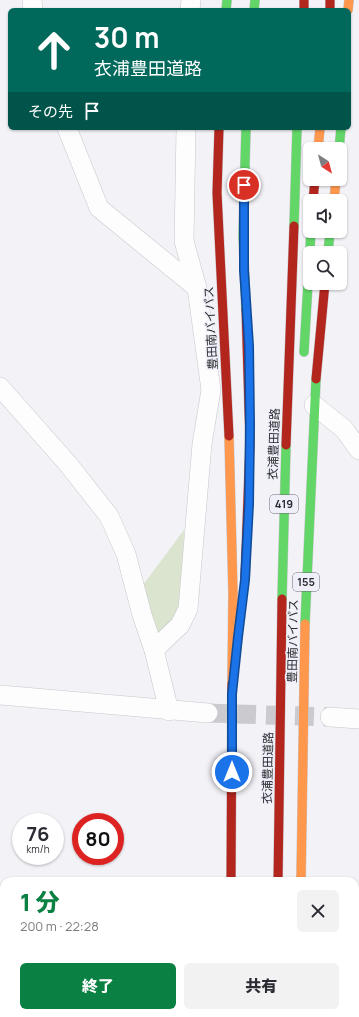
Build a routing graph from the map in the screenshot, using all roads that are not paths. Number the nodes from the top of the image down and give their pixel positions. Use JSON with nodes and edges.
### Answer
{"nodes":[{"id":1,"x":68,"y":130,"type":"edge"},
{"id":2,"x":186,"y":130,"type":"edge"},
{"id":3,"x":219,"y":130,"type":"edge"},
{"id":4,"x":246,"y":130,"type":"edge"},
{"id":5,"x":297,"y":130,"type":"edge"},
{"id":6,"x":320,"y":130,"type":"edge"},
{"id":7,"x":341,"y":130,"type":"edge"},
{"id":8,"x":319,"y":142,"type":"edge"},
{"id":9,"x":340,"y":142,"type":"edge"},
{"id":10,"x":308,"y":238,"type":"edge"},
{"id":11,"x":197,"y":288,"type":"junction"},
{"id":12,"x":324,"y":290,"type":"edge"},
{"id":13,"x":302,"y":361,"type":"dead end"},
{"id":14,"x":0,"y":387,"type":"edge"},
{"id":15,"x":314,"y":405,"type":"junction"},
{"id":16,"x":359,"y":450,"type":"edge"},
{"id":17,"x":303,"y":453,"type":"dead end"},
{"id":18,"x":306,"y":583,"type":"junction"},
{"id":19,"x":245,"y":586,"type":"dead end"},
{"id":20,"x":242,"y":605,"type":"dead end"},
{"id":21,"x":154,"y":650,"type":"junction"},
{"id":22,"x":232,"y":694,"type":"junction"},
{"id":23,"x":0,"y":695,"type":"edge"},
{"id":24,"x":169,"y":711,"type":"junction"},
{"id":25,"x":208,"y":713,"type":"tunnel mouth"},
{"id":26,"x":330,"y":717,"type":"tunnel mouth"},
{"id":27,"x":359,"y":719,"type":"edge"},
{"id":28,"x":231,"y":877,"type":"edge"},
{"id":29,"x":278,"y":877,"type":"edge"},
{"id":30,"x":301,"y":877,"type":"edge"}],
"edges":[{"from":1,"to":11,"type":"street"},
{"from":2,"to":11,"type":"street"},
{"from":3,"to":22,"type":"highway","name":"豊田南バイパス"},
{"from":4,"to":19,"type":"highway","name":"衣浦豊田道路"},
{"from":5,"to":29,"type":"highway","name":"衣浦豊田道路","number":"419","bridge":true},
{"from":6,"to":8,"type":"highway"},
{"from":7,"to":9,"type":"highway"},
{"from":10,"to":13,"type":"highway"},
{"from":11,"to":21,"type":"street"},
{"from":12,"to":15,"type":"highway","name":"豊田南バイパス","number":"155"},
{"from":14,"to":21,"type":"street"},
{"from":15,"to":16,"type":"street"},
{"from":15,"to":18,"type":"highway","name":"豊田南バイパス","number":"155"},
{"from":17,"to":18,"type":"highway","number":"419"},
{"from":18,"to":30,"type":"highway","name":"豊田南バイパス","number":"155"},
{"from":20,"to":22,"type":"highway"},
{"from":21,"to":24,"type":"street"},
{"from":22,"to":28,"type":"highway"},
{"from":23,"to":24,"type":"street"},
{"from":24,"to":25,"type":"street"},
{"from":26,"to":27,"type":"street"}]}
